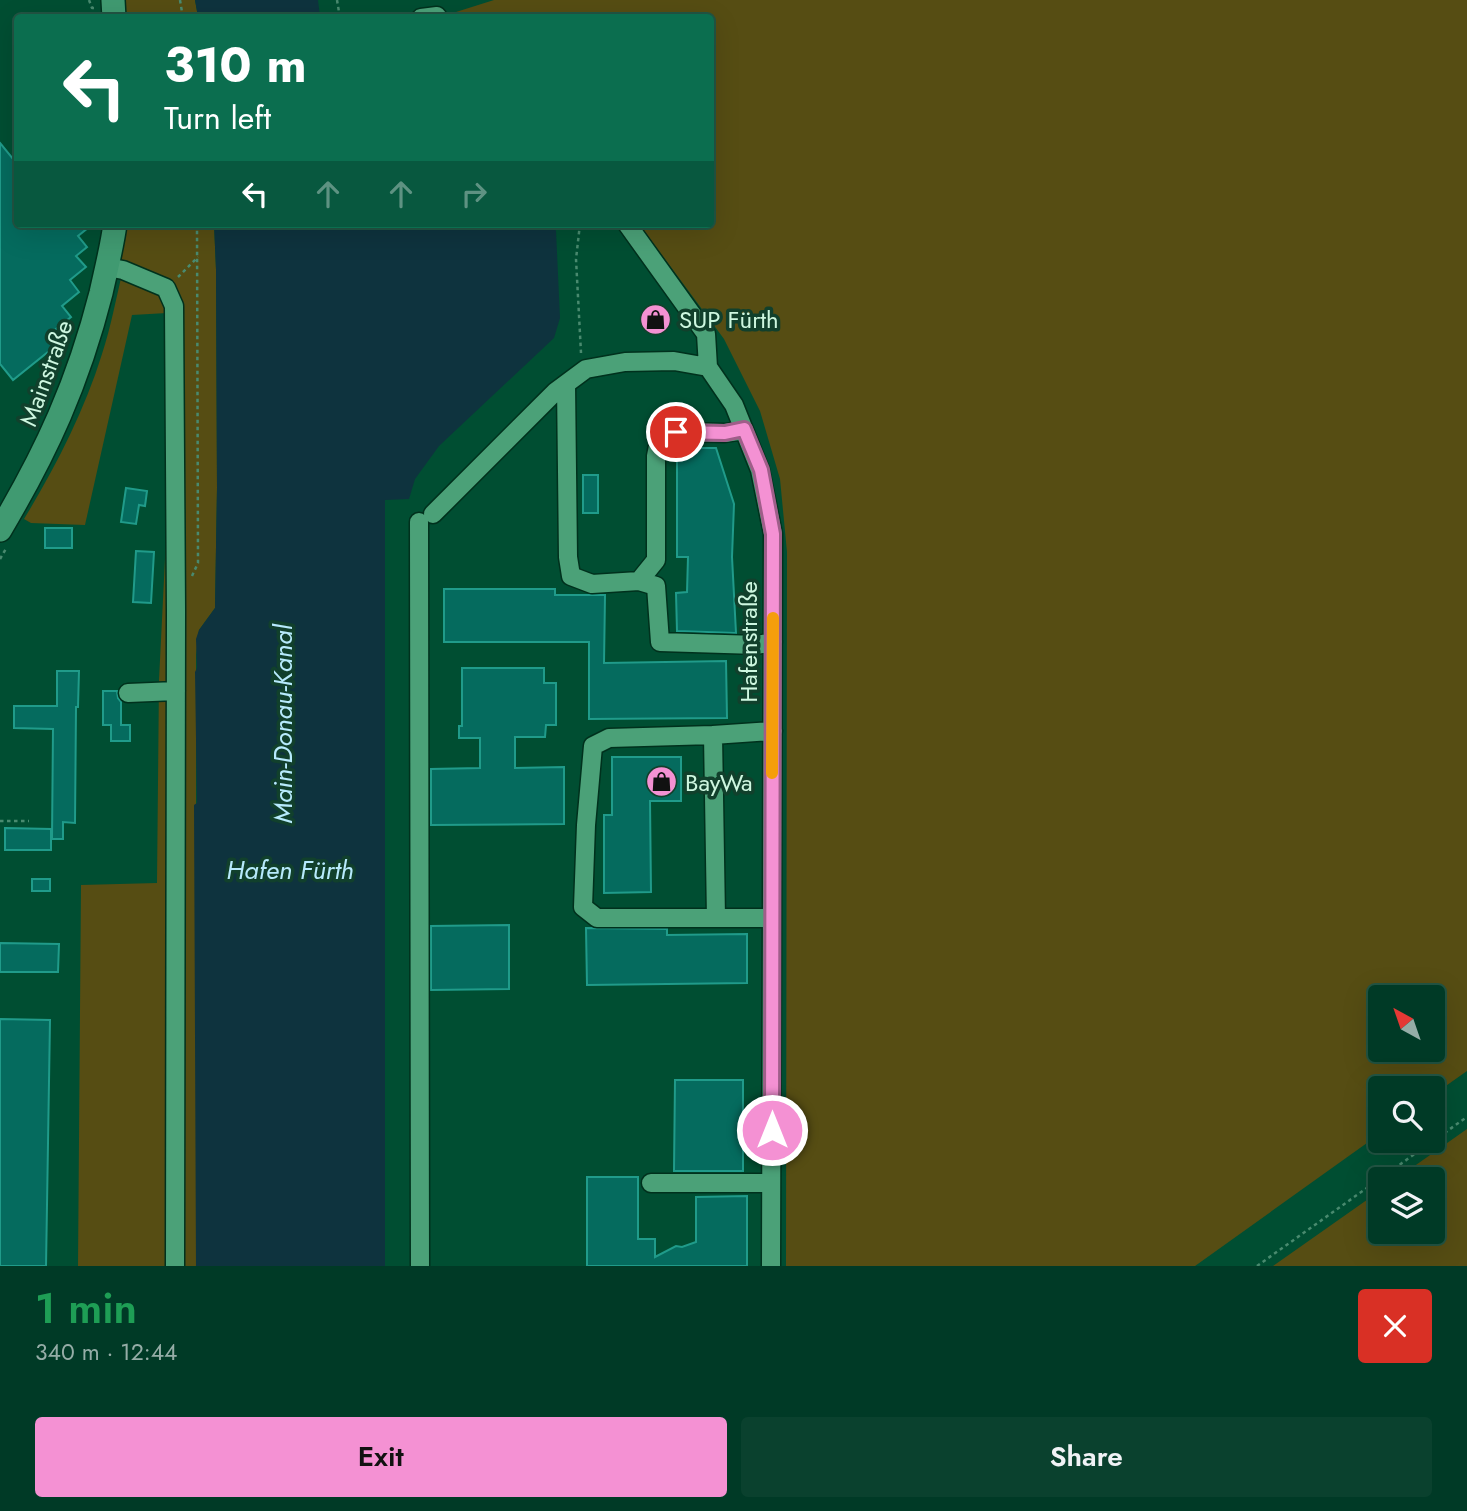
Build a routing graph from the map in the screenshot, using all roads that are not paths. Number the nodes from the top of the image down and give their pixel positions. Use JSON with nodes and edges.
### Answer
{"nodes":[{"id":1,"x":114,"y":228,"type":"edge"},
{"id":2,"x":630,"y":228,"type":"edge"},
{"id":3,"x":107,"y":267,"type":"junction"},
{"id":4,"x":708,"y":367,"type":"junction"},
{"id":5,"x":566,"y":384,"type":"junction"},
{"id":6,"x":744,"y":429,"type":"junction"},
{"id":7,"x":0,"y":530,"type":"edge"},
{"id":8,"x":639,"y":581,"type":"junction"},
{"id":9,"x":773,"y":642,"type":"junction"},
{"id":10,"x":176,"y":691,"type":"junction"},
{"id":11,"x":128,"y":692,"type":"dead end"},
{"id":12,"x":773,"y":732,"type":"junction"},
{"id":13,"x":713,"y":735,"type":"junction"},
{"id":14,"x":716,"y":918,"type":"junction"},
{"id":15,"x":772,"y":918,"type":"junction"},
{"id":16,"x":651,"y":1183,"type":"dead end"},
{"id":17,"x":771,"y":1183,"type":"junction"},
{"id":18,"x":175,"y":1266,"type":"edge"},
{"id":19,"x":420,"y":1266,"type":"edge"},
{"id":20,"x":771,"y":1266,"type":"edge"}],
"edges":[{"from":1,"to":3,"type":"main road","name":"Mainstraße"},
{"from":2,"to":4,"type":"street"},
{"from":3,"to":7,"type":"main road","name":"Mainstraße"},
{"from":3,"to":10,"type":"street"},
{"from":4,"to":5,"type":"street"},
{"from":4,"to":6,"type":"street","name":"Hafenstraße"},
{"from":5,"to":8,"type":"street"},
{"from":5,"to":19,"type":"street"},
{"from":6,"to":8,"type":"street"},
{"from":6,"to":9,"type":"street","name":"Hafenstraße"},
{"from":8,"to":9,"type":"street"},
{"from":9,"to":12,"type":"street","name":"Hafenstraße"},
{"from":10,"to":11,"type":"street"},
{"from":10,"to":18,"type":"street"},
{"from":12,"to":13,"type":"street"},
{"from":12,"to":15,"type":"street","name":"Hafenstraße"},
{"from":13,"to":14,"type":"street"},
{"from":13,"to":14,"type":"street"},
{"from":14,"to":15,"type":"street"},
{"from":15,"to":17,"type":"street","name":"Hafenstraße"},
{"from":16,"to":17,"type":"street"},
{"from":17,"to":20,"type":"street","name":"Hafenstraße"}]}
